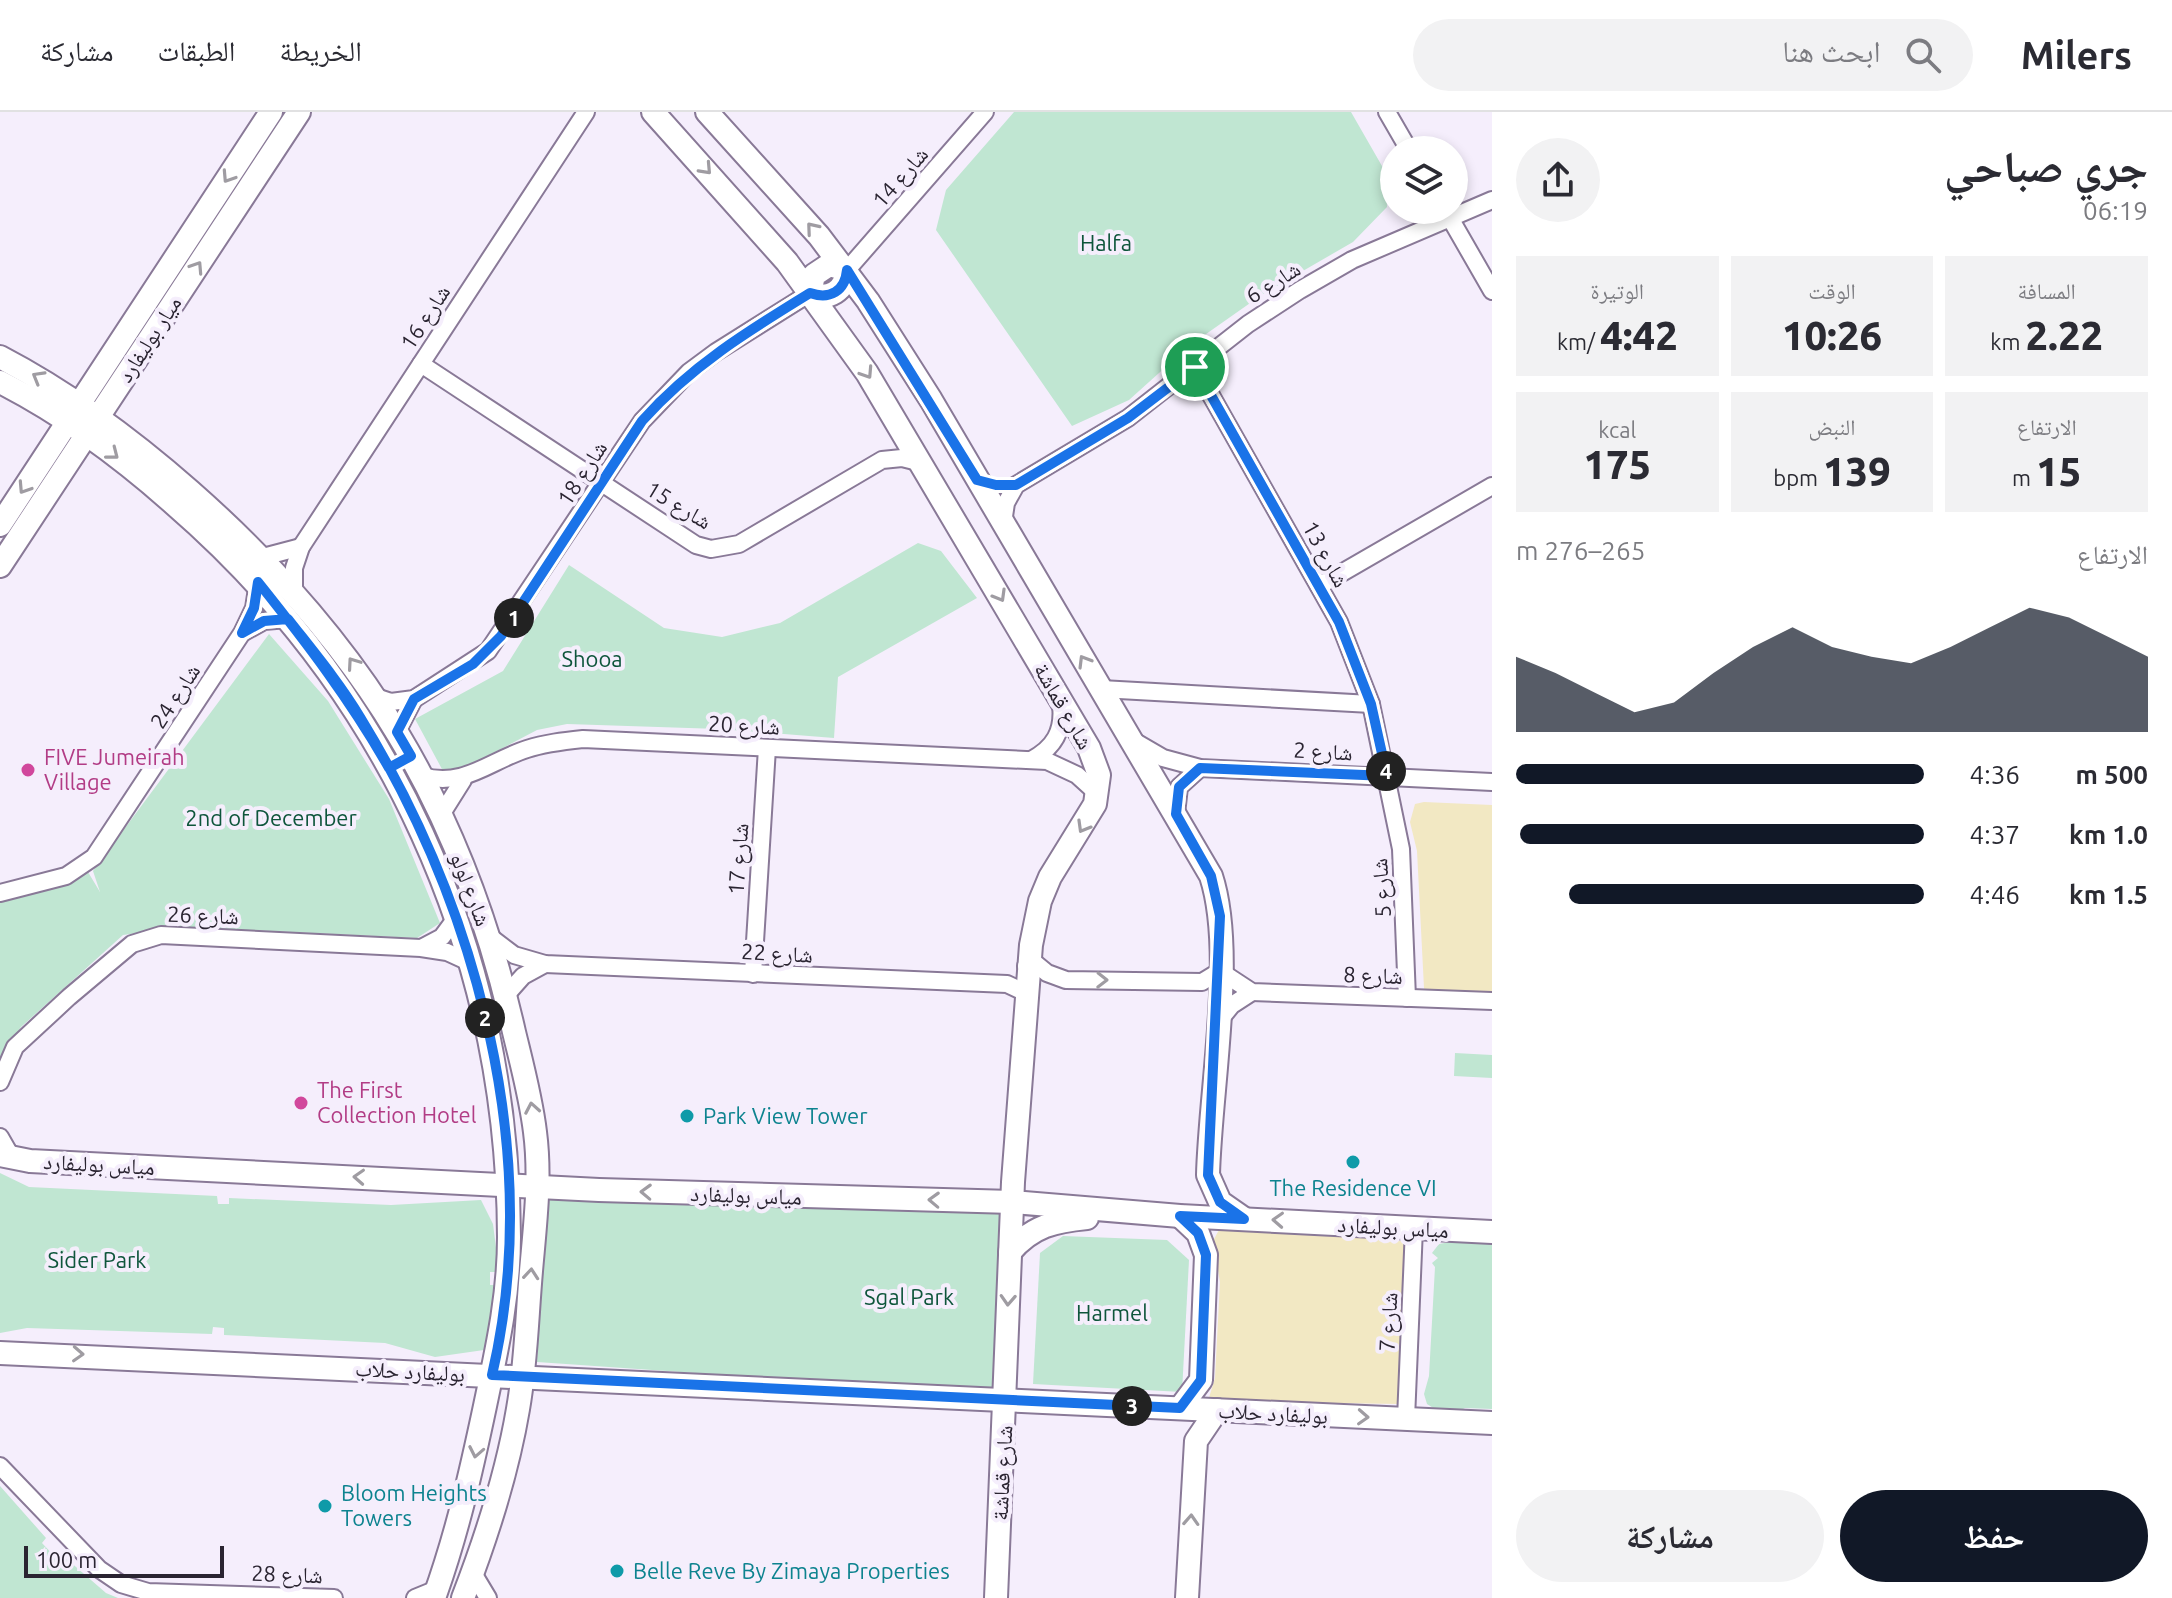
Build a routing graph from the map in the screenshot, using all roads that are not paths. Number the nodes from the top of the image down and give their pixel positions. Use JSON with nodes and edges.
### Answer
{"nodes":[{"id":1,"x":271,"y":112,"type":"edge"},
{"id":2,"x":299,"y":112,"type":"edge"},
{"id":3,"x":586,"y":112,"type":"edge"},
{"id":4,"x":653,"y":112,"type":"edge"},
{"id":5,"x":707,"y":112,"type":"edge"},
{"id":6,"x":985,"y":112,"type":"edge"},
{"id":7,"x":1387,"y":112,"type":"edge"},
{"id":8,"x":1401,"y":136,"type":"edge"},
{"id":9,"x":1492,"y":200,"type":"edge"},
{"id":10,"x":1468,"y":207,"type":"edge"},
{"id":11,"x":1426,"y":224,"type":"edge"},
{"id":12,"x":1453,"y":224,"type":"edge"},
{"id":13,"x":847,"y":270,"type":"junction"},
{"id":14,"x":1492,"y":291,"type":"edge"},
{"id":15,"x":810,"y":293,"type":"junction"},
{"id":16,"x":0,"y":357,"type":"edge"},
{"id":17,"x":421,"y":364,"type":"junction"},
{"id":18,"x":1195,"y":367,"type":"junction"},
{"id":19,"x":0,"y":382,"type":"edge"},
{"id":20,"x":83,"y":419,"type":"junction"},
{"id":21,"x":898,"y":423,"type":"junction"},
{"id":22,"x":882,"y":460,"type":"junction"},
{"id":23,"x":922,"y":463,"type":"junction"},
{"id":24,"x":977,"y":480,"type":"junction"},
{"id":25,"x":603,"y":483,"type":"junction"},
{"id":26,"x":1016,"y":485,"type":"junction"},
{"id":27,"x":1492,"y":486,"type":"edge"},
{"id":28,"x":1003,"y":523,"type":"junction"},
{"id":29,"x":0,"y":525,"type":"edge"},
{"id":30,"x":301,"y":547,"type":"junction"},
{"id":31,"x":263,"y":557,"type":"junction"},
{"id":32,"x":0,"y":566,"type":"edge"},
{"id":33,"x":258,"y":582,"type":"junction"},
{"id":34,"x":1319,"y":586,"type":"junction"},
{"id":35,"x":294,"y":590,"type":"junction"},
{"id":36,"x":288,"y":619,"type":"junction"},
{"id":37,"x":242,"y":633,"type":"junction"},
{"id":38,"x":1101,"y":689,"type":"junction"},
{"id":39,"x":376,"y":697,"type":"junction"},
{"id":40,"x":414,"y":699,"type":"junction"},
{"id":41,"x":1061,"y":703,"type":"junction"},
{"id":42,"x":1371,"y":704,"type":"junction"},
{"id":43,"x":397,"y":732,"type":"junction"},
{"id":44,"x":1130,"y":738,"type":"junction"},
{"id":45,"x":767,"y":748,"type":"junction"},
{"id":46,"x":411,"y":756,"type":"junction"},
{"id":47,"x":1030,"y":761,"type":"junction"},
{"id":48,"x":389,"y":768,"type":"junction"},
{"id":49,"x":1200,"y":768,"type":"junction"},
{"id":50,"x":422,"y":776,"type":"junction"},
{"id":51,"x":1387,"y":776,"type":"junction"},
{"id":52,"x":463,"y":780,"type":"junction"},
{"id":53,"x":1492,"y":782,"type":"edge"},
{"id":54,"x":1098,"y":794,"type":"junction"},
{"id":55,"x":1176,"y":814,"type":"junction"},
{"id":56,"x":441,"y":815,"type":"junction"},
{"id":57,"x":0,"y":893,"type":"edge"},
{"id":58,"x":456,"y":918,"type":"junction"},
{"id":59,"x":488,"y":935,"type":"junction"},
{"id":60,"x":421,"y":948,"type":"junction"},
{"id":61,"x":1030,"y":959,"type":"junction"},
{"id":62,"x":471,"y":963,"type":"junction"},
{"id":63,"x":545,"y":964,"type":"junction"},
{"id":64,"x":1220,"y":971,"type":"junction"},
{"id":65,"x":753,"y":974,"type":"junction"},
{"id":66,"x":1017,"y":988,"type":"junction"},
{"id":67,"x":1252,"y":992,"type":"junction"},
{"id":68,"x":507,"y":994,"type":"junction"},
{"id":69,"x":1407,"y":998,"type":"junction"},
{"id":70,"x":1492,"y":1001,"type":"edge"},
{"id":71,"x":1217,"y":1023,"type":"junction"},
{"id":72,"x":0,"y":1082,"type":"edge"},
{"id":73,"x":0,"y":1137,"type":"edge"},
{"id":74,"x":6,"y":1156,"type":"edge"},
{"id":75,"x":507,"y":1185,"type":"junction"},
{"id":76,"x":537,"y":1186,"type":"junction"},
{"id":77,"x":1012,"y":1202,"type":"junction"},
{"id":78,"x":1119,"y":1211,"type":"junction"},
{"id":79,"x":1180,"y":1216,"type":"junction"},
{"id":80,"x":1244,"y":1219,"type":"junction"},
{"id":81,"x":1414,"y":1228,"type":"junction"},
{"id":82,"x":1492,"y":1232,"type":"edge"},
{"id":83,"x":1010,"y":1252,"type":"junction"},
{"id":84,"x":516,"y":1313,"type":"junction"},
{"id":85,"x":0,"y":1353,"type":"edge"},
{"id":86,"x":335,"y":1367,"type":"junction"},
{"id":87,"x":492,"y":1375,"type":"junction"},
{"id":88,"x":522,"y":1377,"type":"junction"},
{"id":89,"x":313,"y":1384,"type":"dead end"},
{"id":90,"x":1005,"y":1400,"type":"junction"},
{"id":91,"x":1180,"y":1408,"type":"junction"},
{"id":92,"x":1217,"y":1410,"type":"junction"},
{"id":93,"x":1406,"y":1419,"type":"junction"},
{"id":94,"x":1492,"y":1423,"type":"edge"},
{"id":95,"x":0,"y":1466,"type":"edge"},
{"id":96,"x":473,"y":1573,"type":"junction"},
{"id":97,"x":436,"y":1593,"type":"edge"},
{"id":98,"x":334,"y":1598,"type":"edge"},
{"id":99,"x":415,"y":1598,"type":"edge"},
{"id":100,"x":463,"y":1598,"type":"edge"},
{"id":101,"x":488,"y":1598,"type":"edge"},
{"id":102,"x":996,"y":1598,"type":"edge"},
{"id":103,"x":1187,"y":1598,"type":"edge"}],
"edges":[{"from":1,"to":20,"type":"street","name":"ميار بوليفارد","one_way":true},
{"from":20,"to":2,"type":"street","name":"ميار بوليفارد","one_way":true},
{"from":3,"to":17,"type":"street","name":"شارع 16"},
{"from":4,"to":15,"type":"street","name":"شارع قماشة","one_way":true},
{"from":13,"to":5,"type":"street","name":"شارع قماشة","one_way":true},
{"from":6,"to":13,"type":"street","name":"شارع 14"},
{"from":7,"to":8,"type":"street"},
{"from":9,"to":10,"type":"street","name":"شارع 6"},
{"from":11,"to":18,"type":"street","name":"شارع 6"},
{"from":12,"to":14,"type":"street"},
{"from":13,"to":15,"type":"street"},
{"from":13,"to":24,"type":"street","name":"شارع قماشة"},
{"from":15,"to":21,"type":"street","name":"شارع قماشة","one_way":true},
{"from":15,"to":25,"type":"street","name":"شارع 18"},
{"from":20,"to":16,"type":"street","name":"شارع لولو","one_way":true},
{"from":17,"to":25,"type":"street","name":"شارع 15"},
{"from":17,"to":30,"type":"street","name":"شارع 16"},
{"from":18,"to":26,"type":"street","name":"شارع 6"},
{"from":18,"to":34,"type":"street","name":"شارع 13"},
{"from":19,"to":20,"type":"street","name":"شارع لولو"},
{"from":20,"to":29,"type":"street","name":"ميار بوليفارد","one_way":true},
{"from":20,"to":31,"type":"street","name":"شارع لولو"},
{"from":20,"to":32,"type":"street","name":"ميار بوليفارد"},
{"from":20,"to":33,"type":"street","name":"شارع لولو","one_way":true},
{"from":21,"to":22,"type":"street"},
{"from":21,"to":23,"type":"street","name":"شارع قماشة"},
{"from":22,"to":23,"type":"street"},
{"from":22,"to":25,"type":"street","name":"شارع 15"},
{"from":23,"to":41,"type":"street","name":"شارع قماشة","one_way":true},
{"from":24,"to":26,"type":"street"},
{"from":24,"to":28,"type":"street","name":"شارع قماشة"},
{"from":25,"to":40,"type":"street","name":"شارع 18"},
{"from":26,"to":28,"type":"street"},
{"from":27,"to":34,"type":"street"},
{"from":38,"to":28,"type":"street","name":"شارع قماشة","one_way":true},
{"from":30,"to":31,"type":"street"},
{"from":30,"to":35,"type":"street","name":"شارع 16"},
{"from":31,"to":35,"type":"street","name":"شارع لولو"},
{"from":33,"to":36,"type":"street","name":"شارع لولو"},
{"from":33,"to":37,"type":"street","name":"شارع 24"},
{"from":34,"to":42,"type":"street","name":"شارع 13"},
{"from":39,"to":35,"type":"street","name":"شارع لولو","one_way":true},
{"from":36,"to":37,"type":"street"},
{"from":36,"to":48,"type":"street","name":"شارع لولو"},
{"from":37,"to":57,"type":"street","name":"شارع 24"},
{"from":38,"to":42,"type":"street"},
{"from":38,"to":44,"type":"street","name":"شارع قماشة"},
{"from":39,"to":40,"type":"street"},
{"from":39,"to":43,"type":"street","name":"شارع لولو"},
{"from":40,"to":43,"type":"street"},
{"from":41,"to":47,"type":"street"},
{"from":41,"to":54,"type":"street","name":"شارع قماشة"},
{"from":42,"to":51,"type":"street","name":"شارع 13"},
{"from":43,"to":46,"type":"street","name":"شارع لولو"},
{"from":44,"to":49,"type":"street","name":"شارع 2"},
{"from":44,"to":55,"type":"street","name":"شارع قماشة"},
{"from":45,"to":47,"type":"street","name":"شارع 20"},
{"from":45,"to":52,"type":"street","name":"شارع 20"},
{"from":45,"to":65,"type":"street","name":"شارع 17"},
{"from":46,"to":48,"type":"street"},
{"from":46,"to":50,"type":"street","name":"شارع لولو"},
{"from":47,"to":54,"type":"street","name":"شارع 20"},
{"from":48,"to":58,"type":"street","name":"شارع لولو"},
{"from":49,"to":51,"type":"street","name":"شارع 2"},
{"from":49,"to":55,"type":"street"},
{"from":50,"to":52,"type":"street"},
{"from":50,"to":56,"type":"street","name":"شارع لولو"},
{"from":51,"to":53,"type":"street","name":"شارع 2"},
{"from":51,"to":69,"type":"street","name":"شارع 5"},
{"from":52,"to":56,"type":"street"},
{"from":54,"to":61,"type":"street","name":"شارع قماشة","one_way":true},
{"from":55,"to":64,"type":"street","name":"شارع قماشة"},
{"from":56,"to":59,"type":"street","name":"شارع لولو"},
{"from":58,"to":60,"type":"street"},
{"from":58,"to":62,"type":"street","name":"شارع لولو"},
{"from":59,"to":63,"type":"street","name":"شارع 22"},
{"from":59,"to":68,"type":"street","name":"شارع لولو"},
{"from":60,"to":62,"type":"street","name":"شارع 26"},
{"from":60,"to":72,"type":"street","name":"شارع 26"},
{"from":61,"to":64,"type":"street","one_way":true},
{"from":61,"to":66,"type":"street","name":"شارع قماشة"},
{"from":62,"to":75,"type":"street","name":"شارع لولو"},
{"from":63,"to":65,"type":"street","name":"شارع 22"},
{"from":63,"to":68,"type":"street"},
{"from":64,"to":67,"type":"street"},
{"from":64,"to":71,"type":"street","name":"شارع قماشة"},
{"from":65,"to":66,"type":"street","name":"شارع 22"},
{"from":66,"to":77,"type":"street","name":"شارع قماشة"},
{"from":67,"to":69,"type":"street","name":"شارع 8"},
{"from":67,"to":71,"type":"street"},
{"from":76,"to":68,"type":"street","name":"شارع لولو","one_way":true},
{"from":69,"to":70,"type":"street","name":"شارع 8"},
{"from":71,"to":80,"type":"street","name":"شارع قماشة"},
{"from":73,"to":74,"type":"street"},
{"from":75,"to":74,"type":"street","name":"مياس بوليفارد","one_way":true},
{"from":75,"to":76,"type":"street","name":"مياس بوليفارد"},
{"from":75,"to":84,"type":"street","name":"شارع لولو"},
{"from":77,"to":76,"type":"street","name":"مياس بوليفارد","one_way":true},
{"from":84,"to":76,"type":"street","name":"شارع لولو","one_way":true},
{"from":77,"to":78,"type":"street","name":"مياس بوليفارد"},
{"from":77,"to":83,"type":"street","name":"شارع قماشة"},
{"from":78,"to":79,"type":"street","name":"مياس بوليفارد"},
{"from":78,"to":83,"type":"street"},
{"from":79,"to":80,"type":"street","name":"مياس بوليفارد"},
{"from":79,"to":91,"type":"street"},
{"from":81,"to":80,"type":"street","name":"مياس بوليفارد","one_way":true},
{"from":81,"to":82,"type":"street","name":"مياس بوليفارد"},
{"from":81,"to":93,"type":"street","name":"شارع 7"},
{"from":83,"to":90,"type":"street","name":"شارع قماشة","one_way":true},
{"from":84,"to":87,"type":"street","name":"شارع لولو"},
{"from":84,"to":88,"type":"street","name":"شارع لولو"},
{"from":85,"to":86,"type":"street","name":"بوليفارد حلاب","one_way":true},
{"from":86,"to":87,"type":"street","name":"بوليفارد حلاب"},
{"from":86,"to":89,"type":"street"},
{"from":87,"to":88,"type":"street","name":"بوليفارد حلاب"},
{"from":87,"to":97,"type":"street","name":"شارع لولو","one_way":true},
{"from":88,"to":90,"type":"street","name":"بوليفارد حلاب"},
{"from":88,"to":96,"type":"street","name":"شارع لولو"},
{"from":90,"to":91,"type":"street","name":"بوليفارد حلاب"},
{"from":90,"to":102,"type":"street","name":"شارع قماشة"},
{"from":91,"to":92,"type":"street","name":"بوليفارد حلاب"},
{"from":92,"to":93,"type":"street","name":"بوليفارد حلاب","one_way":true},
{"from":103,"to":92,"type":"street","one_way":true},
{"from":93,"to":94,"type":"street","name":"بوليفارد حلاب"},
{"from":95,"to":98,"type":"street","name":"شارع 28"},
{"from":96,"to":100,"type":"street","name":"شارع لولو"},
{"from":96,"to":101,"type":"street"},
{"from":97,"to":99,"type":"street"}]}
